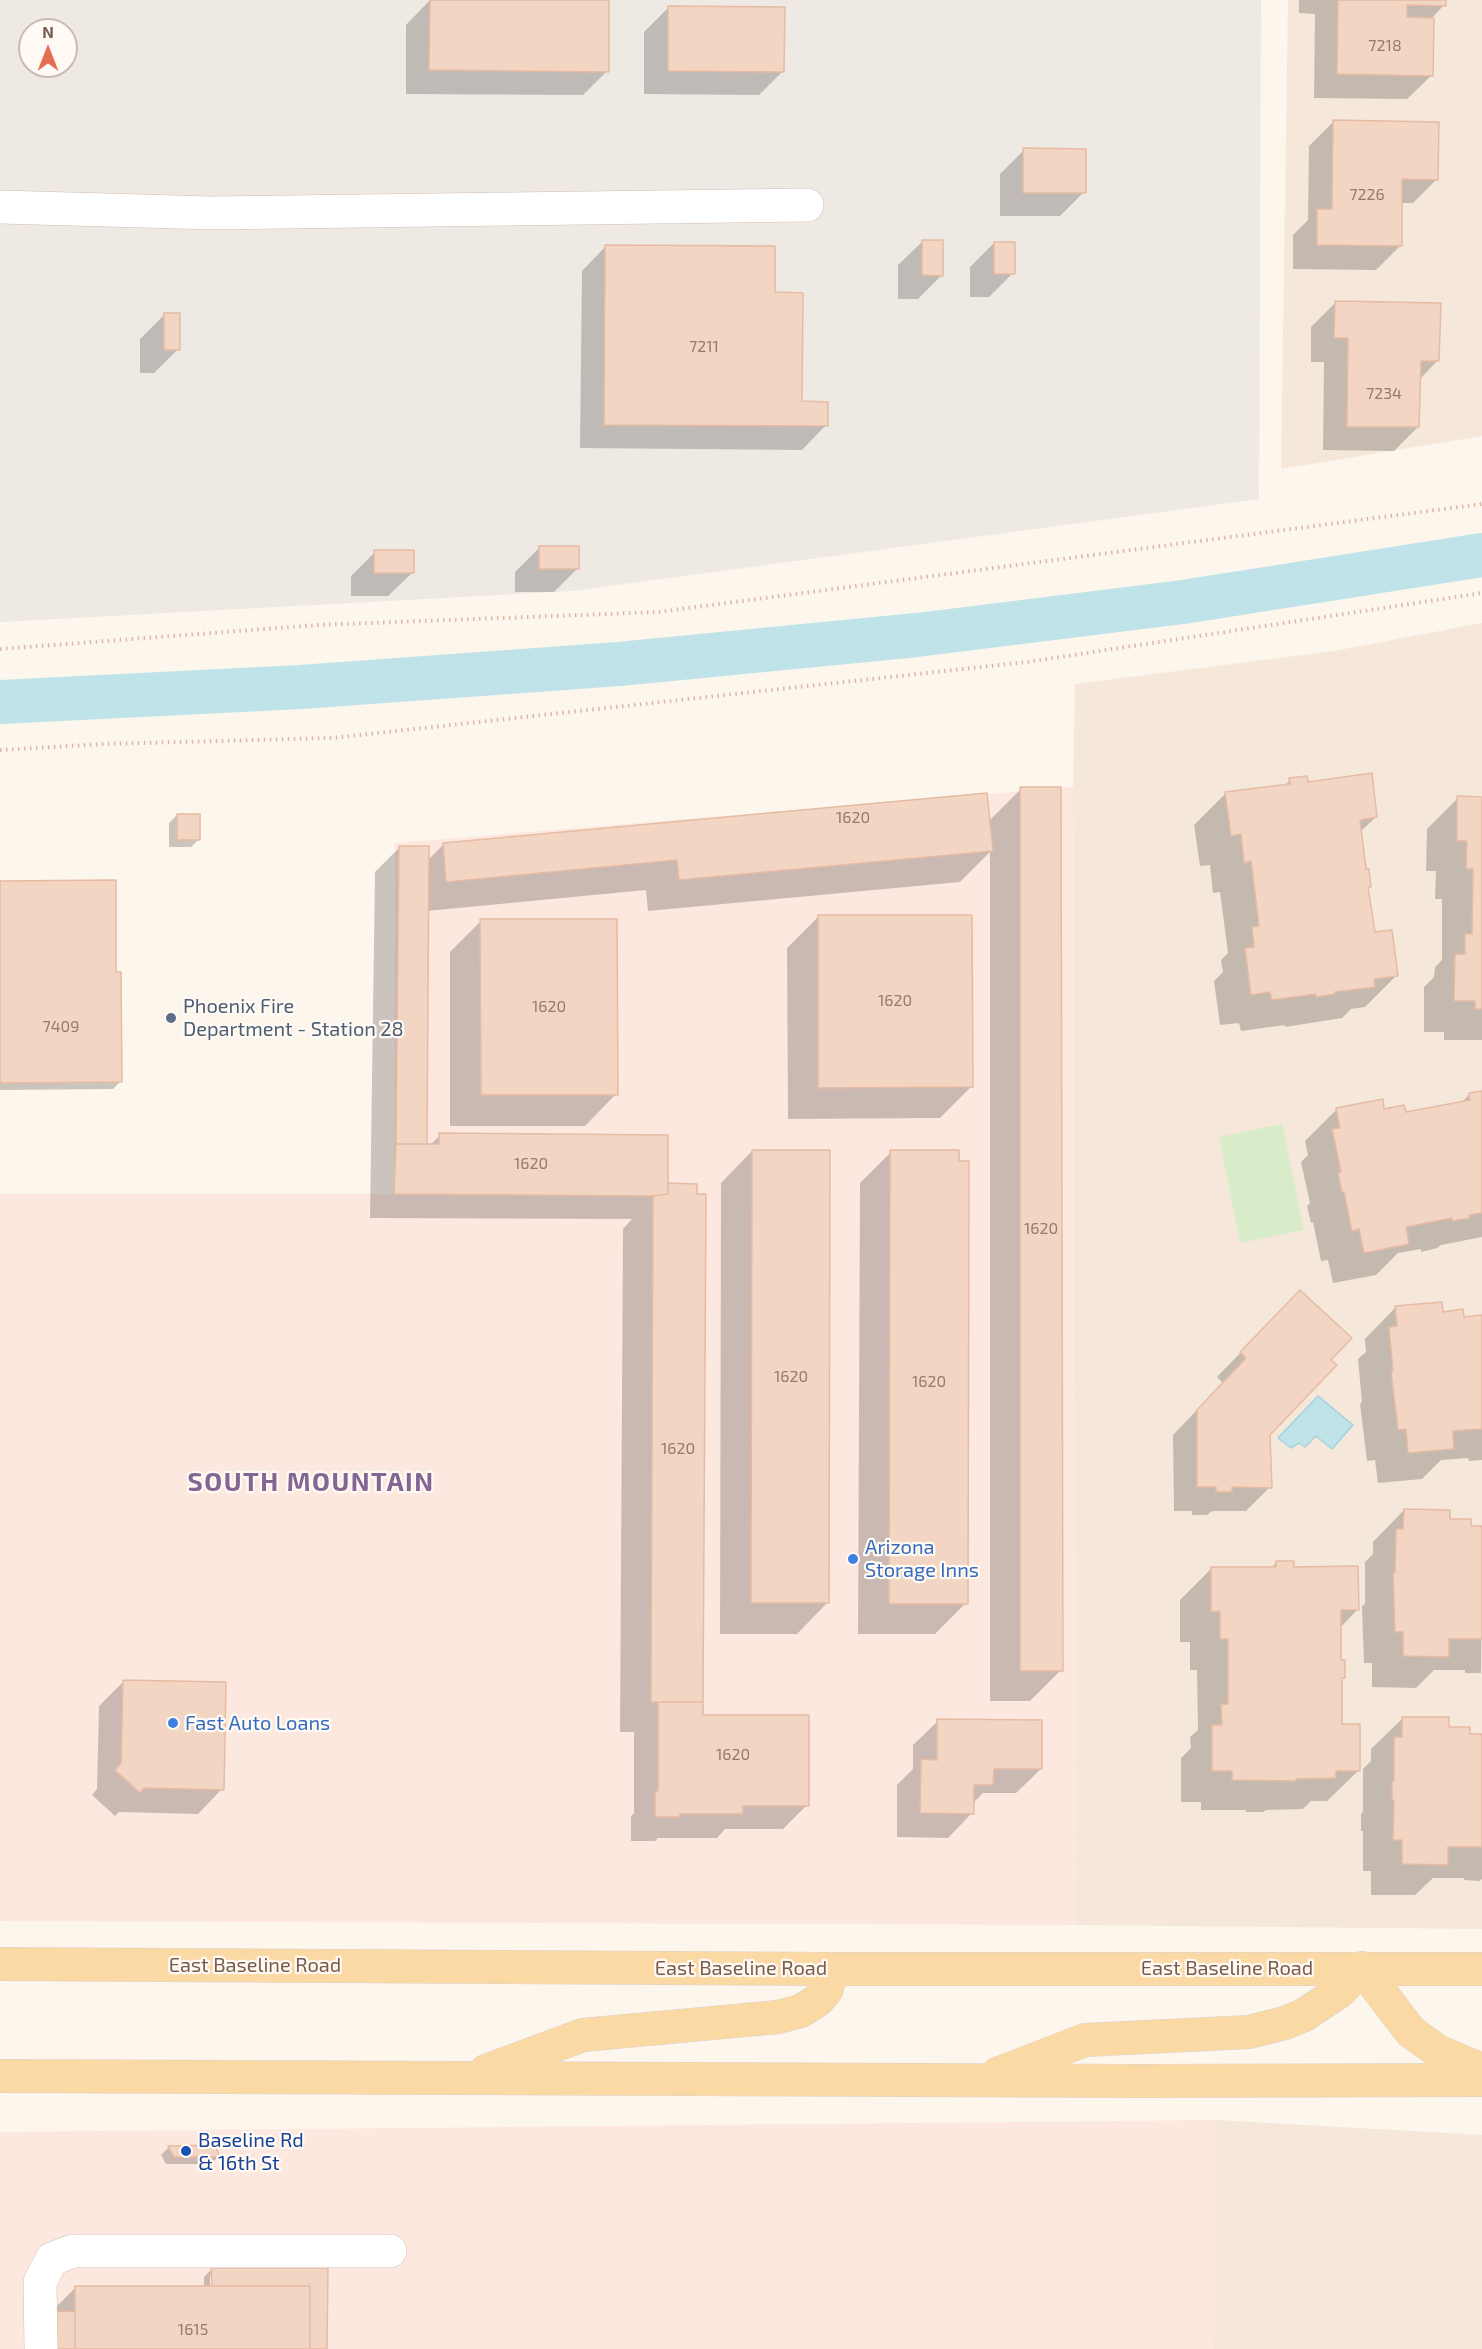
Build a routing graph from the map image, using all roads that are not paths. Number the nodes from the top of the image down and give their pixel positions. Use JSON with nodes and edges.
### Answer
{"nodes":[{"id":1,"x":807,"y":205,"type":"dead end"},
{"id":2,"x":0,"y":207,"type":"edge"},
{"id":3,"x":0,"y":1964,"type":"edge"},
{"id":4,"x":1362,"y":1968,"type":"junction"},
{"id":5,"x":831,"y":1969,"type":"junction"},
{"id":6,"x":1482,"y":1969,"type":"edge"},
{"id":7,"x":1482,"y":2070,"type":"edge"},
{"id":8,"x":0,"y":2076,"type":"edge"},
{"id":9,"x":467,"y":2078,"type":"junction"},
{"id":10,"x":1482,"y":2080,"type":"edge"},
{"id":11,"x":982,"y":2081,"type":"junction"},
{"id":12,"x":390,"y":2251,"type":"dead end"},
{"id":13,"x":41,"y":2349,"type":"edge"}],
"edges":[{"from":1,"to":2,"type":"lane"},
{"from":3,"to":5,"type":"main road","name":"East Baseline Road"},
{"from":4,"to":5,"type":"main road","name":"East Baseline Road"},
{"from":4,"to":6,"type":"main road","name":"East Baseline Road"},
{"from":4,"to":7,"type":"main road"},
{"from":4,"to":11,"type":"main road"},
{"from":5,"to":9,"type":"main road"},
{"from":8,"to":9,"type":"main road"},
{"from":9,"to":11,"type":"main road"},
{"from":10,"to":11,"type":"main road"},
{"from":12,"to":13,"type":"lane"}]}
